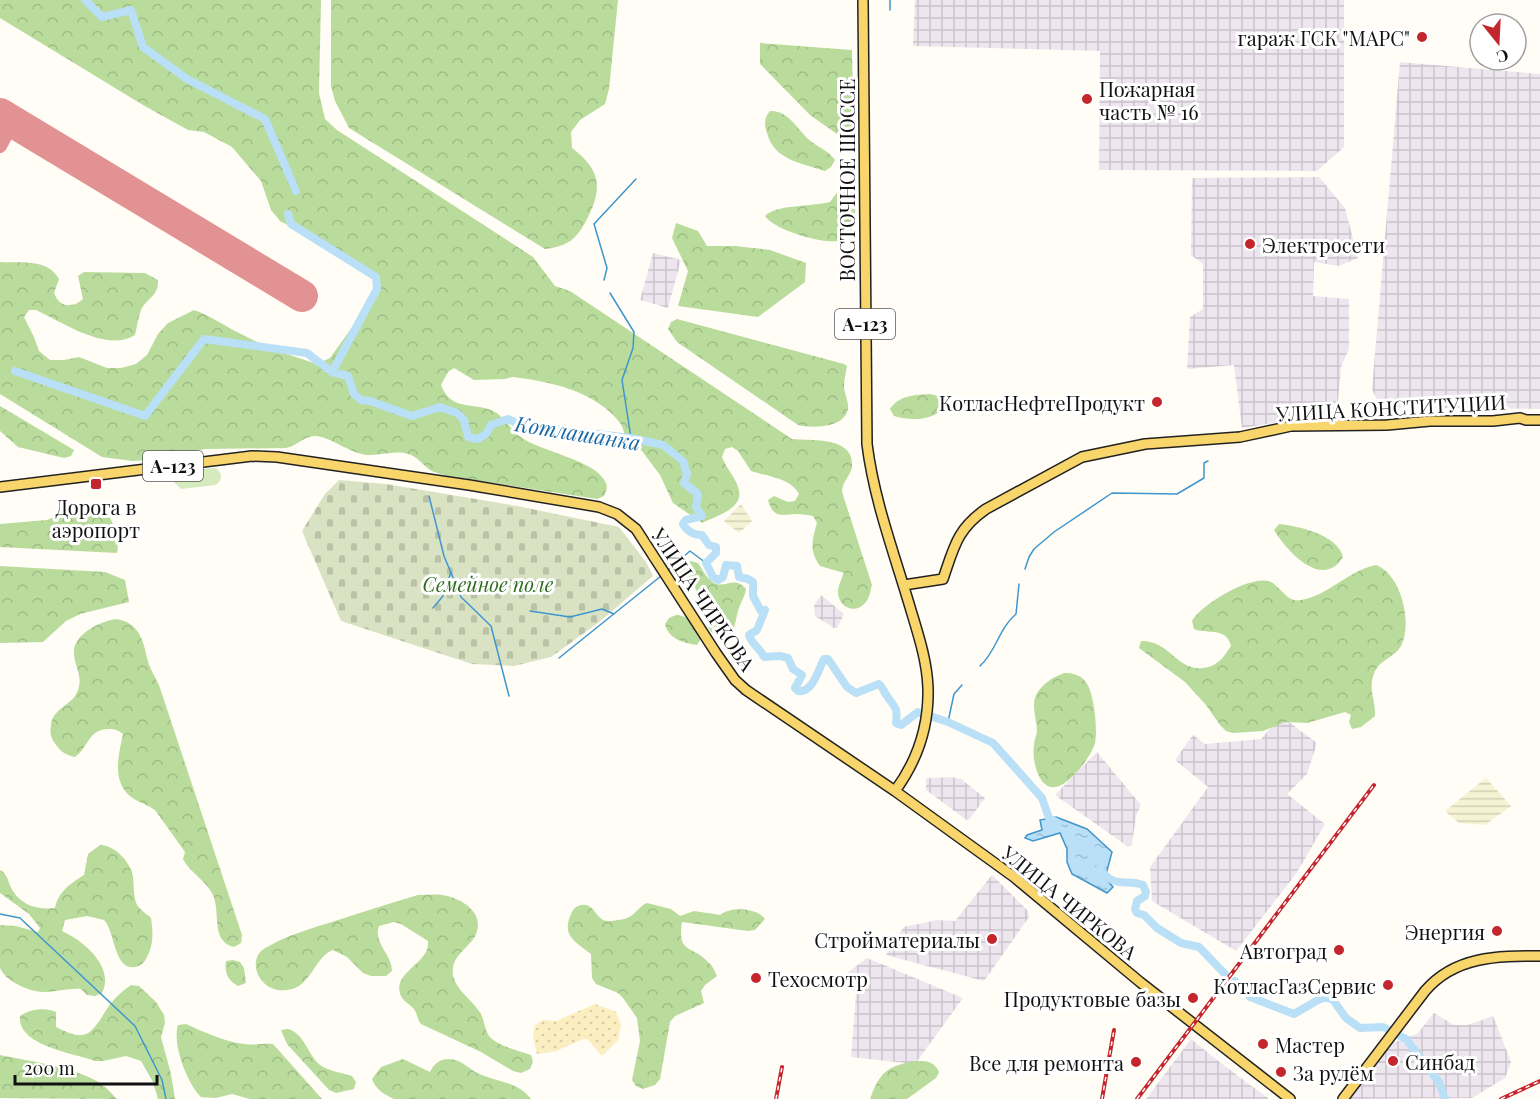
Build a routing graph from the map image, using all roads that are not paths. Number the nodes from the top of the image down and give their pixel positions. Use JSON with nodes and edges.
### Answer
{"nodes":[{"id":1,"x":863,"y":0,"type":"edge"},
{"id":2,"x":1540,"y":420,"type":"edge"},
{"id":3,"x":0,"y":487,"type":"edge"},
{"id":4,"x":904,"y":585,"type":"junction"},
{"id":5,"x":895,"y":791,"type":"junction"},
{"id":6,"x":1540,"y":956,"type":"edge"},
{"id":7,"x":1290,"y":1099,"type":"edge"},
{"id":8,"x":1342,"y":1099,"type":"edge"}],
"edges":[{"from":1,"to":4,"type":"main road","name":"ВОСТОЧНОЕ ШОССЕ","number":"А-123"},
{"from":2,"to":4,"type":"main road","name":"УЛИЦА КОНСТИТУЦИИ"},
{"from":3,"to":5,"type":"main road","name":"УЛИЦА ЧИРКОВА","number":"А-123"},
{"from":4,"to":5,"type":"main road","name":"ВОСТОЧНОЕ ШОССЕ","number":"А-123"},
{"from":5,"to":7,"type":"main road","name":"УЛИЦА ЧИРКОВА"},
{"from":6,"to":8,"type":"main road"}]}
